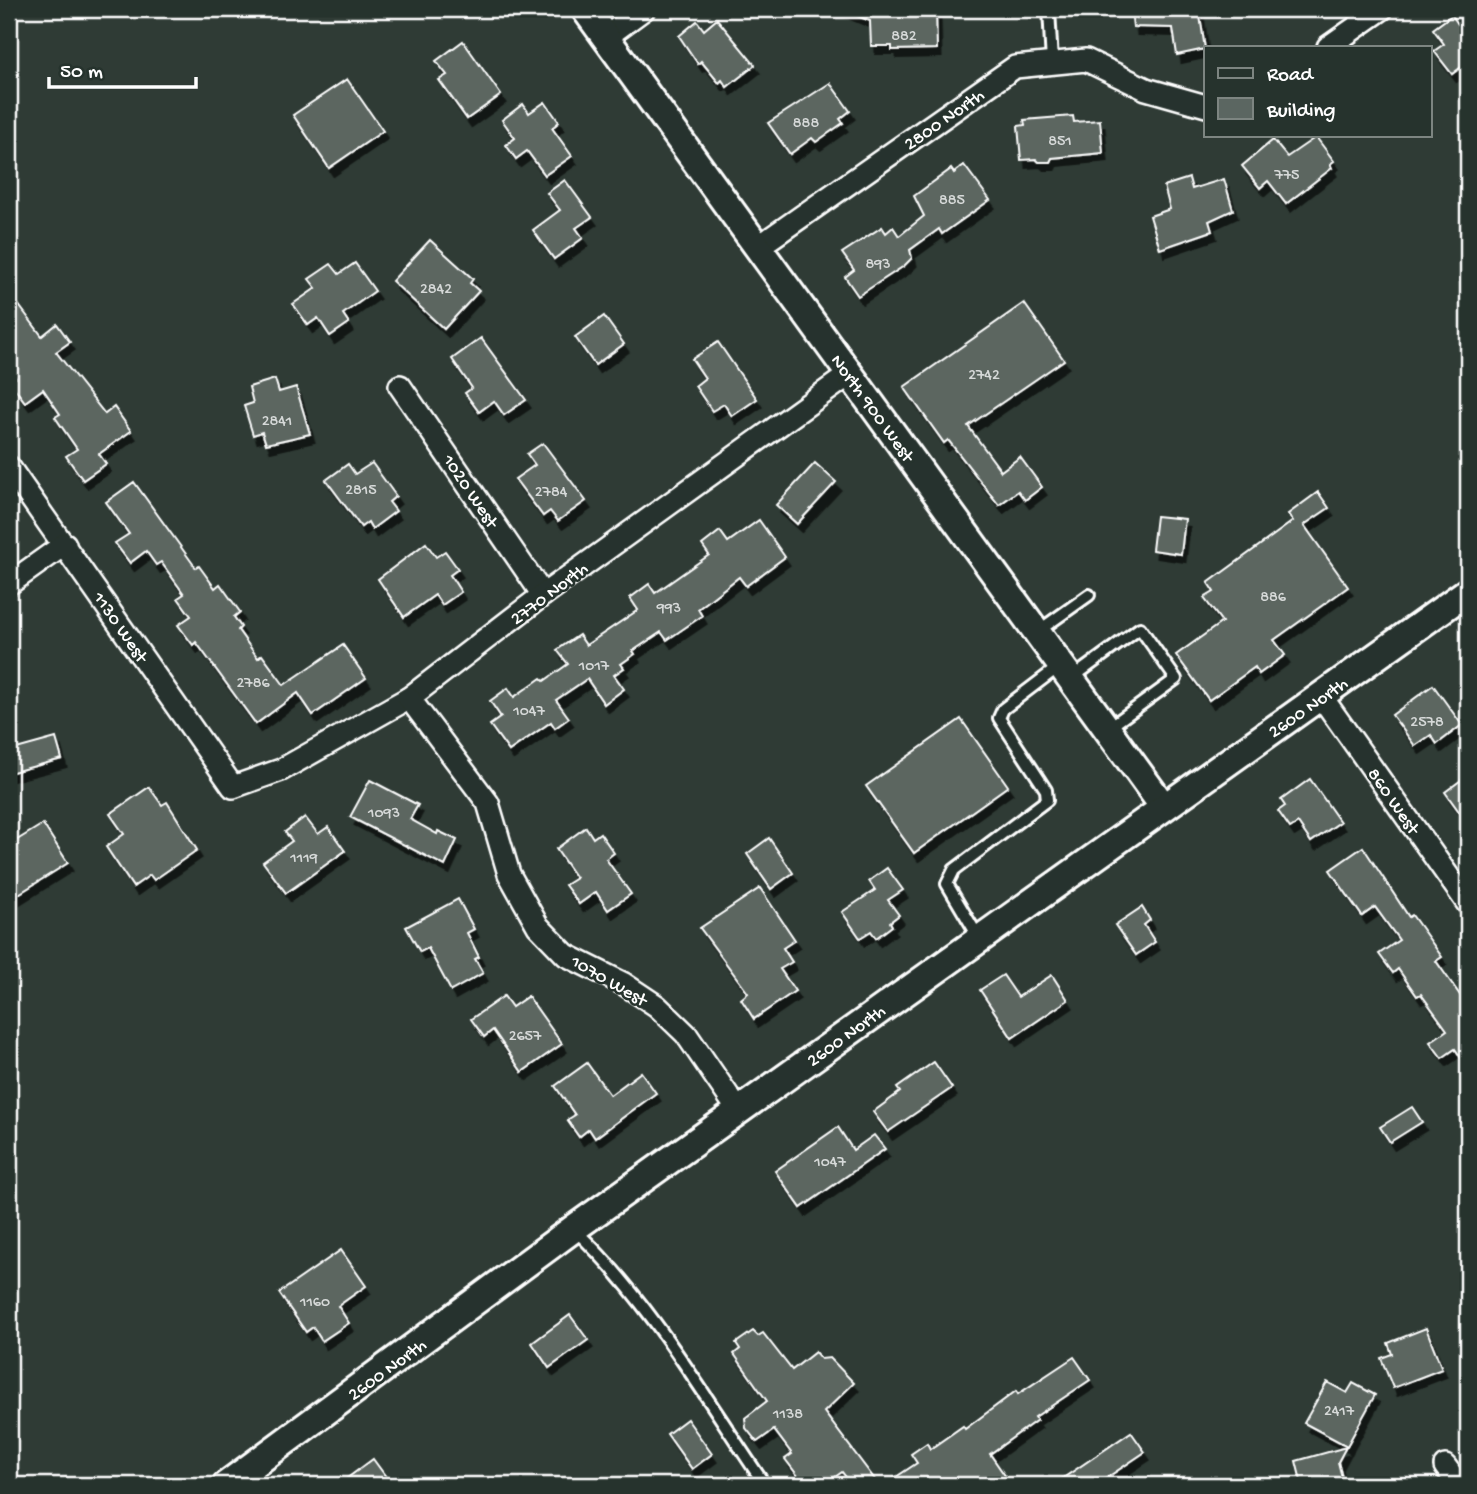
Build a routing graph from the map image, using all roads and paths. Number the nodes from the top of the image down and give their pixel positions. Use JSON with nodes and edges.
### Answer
{"nodes":[{"id":1,"x":585,"y":9,"type":"edge"},
{"id":2,"x":644,"y":9,"type":"edge"},
{"id":3,"x":1049,"y":9,"type":"edge"},
{"id":4,"x":1382,"y":9,"type":"edge"},
{"id":5,"x":606,"y":37,"type":"junction"},
{"id":6,"x":1329,"y":46,"type":"edge"},
{"id":7,"x":1052,"y":63,"type":"junction"},
{"id":8,"x":1204,"y":105,"type":"edge"},
{"id":9,"x":758,"y":247,"type":"junction"},
{"id":10,"x":850,"y":374,"type":"junction"},
{"id":11,"x":400,"y":386,"type":"dead end"},
{"id":12,"x":9,"y":467,"type":"edge"},
{"id":13,"x":65,"y":544,"type":"junction"},
{"id":14,"x":9,"y":584,"type":"edge"},
{"id":15,"x":1468,"y":591,"type":"edge"},
{"id":16,"x":543,"y":595,"type":"junction"},
{"id":17,"x":1089,"y":596,"type":"dead end"},
{"id":18,"x":1037,"y":632,"type":"junction"},
{"id":19,"x":1066,"y":672,"type":"junction"},
{"id":20,"x":1321,"y":696,"type":"junction"},
{"id":21,"x":409,"y":698,"type":"junction"},
{"id":22,"x":1107,"y":729,"type":"junction"},
{"id":23,"x":233,"y":787,"type":"joint"},
{"id":24,"x":1163,"y":806,"type":"junction"},
{"id":25,"x":1468,"y":904,"type":"edge"},
{"id":26,"x":979,"y":938,"type":"junction"},
{"id":27,"x":738,"y":1111,"type":"junction"},
{"id":28,"x":573,"y":1229,"type":"junction"},
{"id":29,"x":1445,"y":1466,"type":"dead end"},
{"id":30,"x":226,"y":1485,"type":"edge"},
{"id":31,"x":765,"y":1485,"type":"edge"},
{"id":32,"x":1459,"y":1485,"type":"edge"}],
"edges":[{"from":1,"to":5,"type":"street","name":"North 900 West"},
{"from":2,"to":5,"type":"street"},
{"from":3,"to":7,"type":"lane"},
{"from":4,"to":6,"type":"street"},
{"from":5,"to":9,"type":"street","name":"North 900 West"},
{"from":7,"to":8,"type":"street","name":"2800 North"},
{"from":7,"to":9,"type":"street","name":"2800 North"},
{"from":9,"to":10,"type":"street","name":"North 900 West"},
{"from":10,"to":16,"type":"street","name":"2770 North"},
{"from":10,"to":18,"type":"street","name":"North 900 West"},
{"from":11,"to":16,"type":"street","name":"1020 West"},
{"from":12,"to":13,"type":"street","name":"1130 West"},
{"from":13,"to":14,"type":"street"},
{"from":13,"to":23,"type":"street","name":"1130 West"},
{"from":15,"to":20,"type":"street","name":"2600 North"},
{"from":16,"to":21,"type":"street","name":"2770 North"},
{"from":17,"to":18,"type":"lane"},
{"from":18,"to":19,"type":"street","name":"North 900 West"},
{"from":19,"to":22,"type":"street","name":"North 900 West"},
{"from":19,"to":22,"type":"lane"},
{"from":19,"to":26,"type":"lane"},
{"from":20,"to":24,"type":"street","name":"2600 North"},
{"from":20,"to":25,"type":"street","name":"860 West"},
{"from":21,"to":23,"type":"street","name":"2770 North"},
{"from":21,"to":27,"type":"street","name":"1070 West"},
{"from":22,"to":24,"type":"street","name":"North 900 West"},
{"from":24,"to":26,"type":"street","name":"2600 North"},
{"from":26,"to":27,"type":"street","name":"2600 North"},
{"from":27,"to":28,"type":"street","name":"2600 North"},
{"from":28,"to":30,"type":"street","name":"2600 North"},
{"from":28,"to":31,"type":"lane"},
{"from":29,"to":32,"type":"street"}]}
